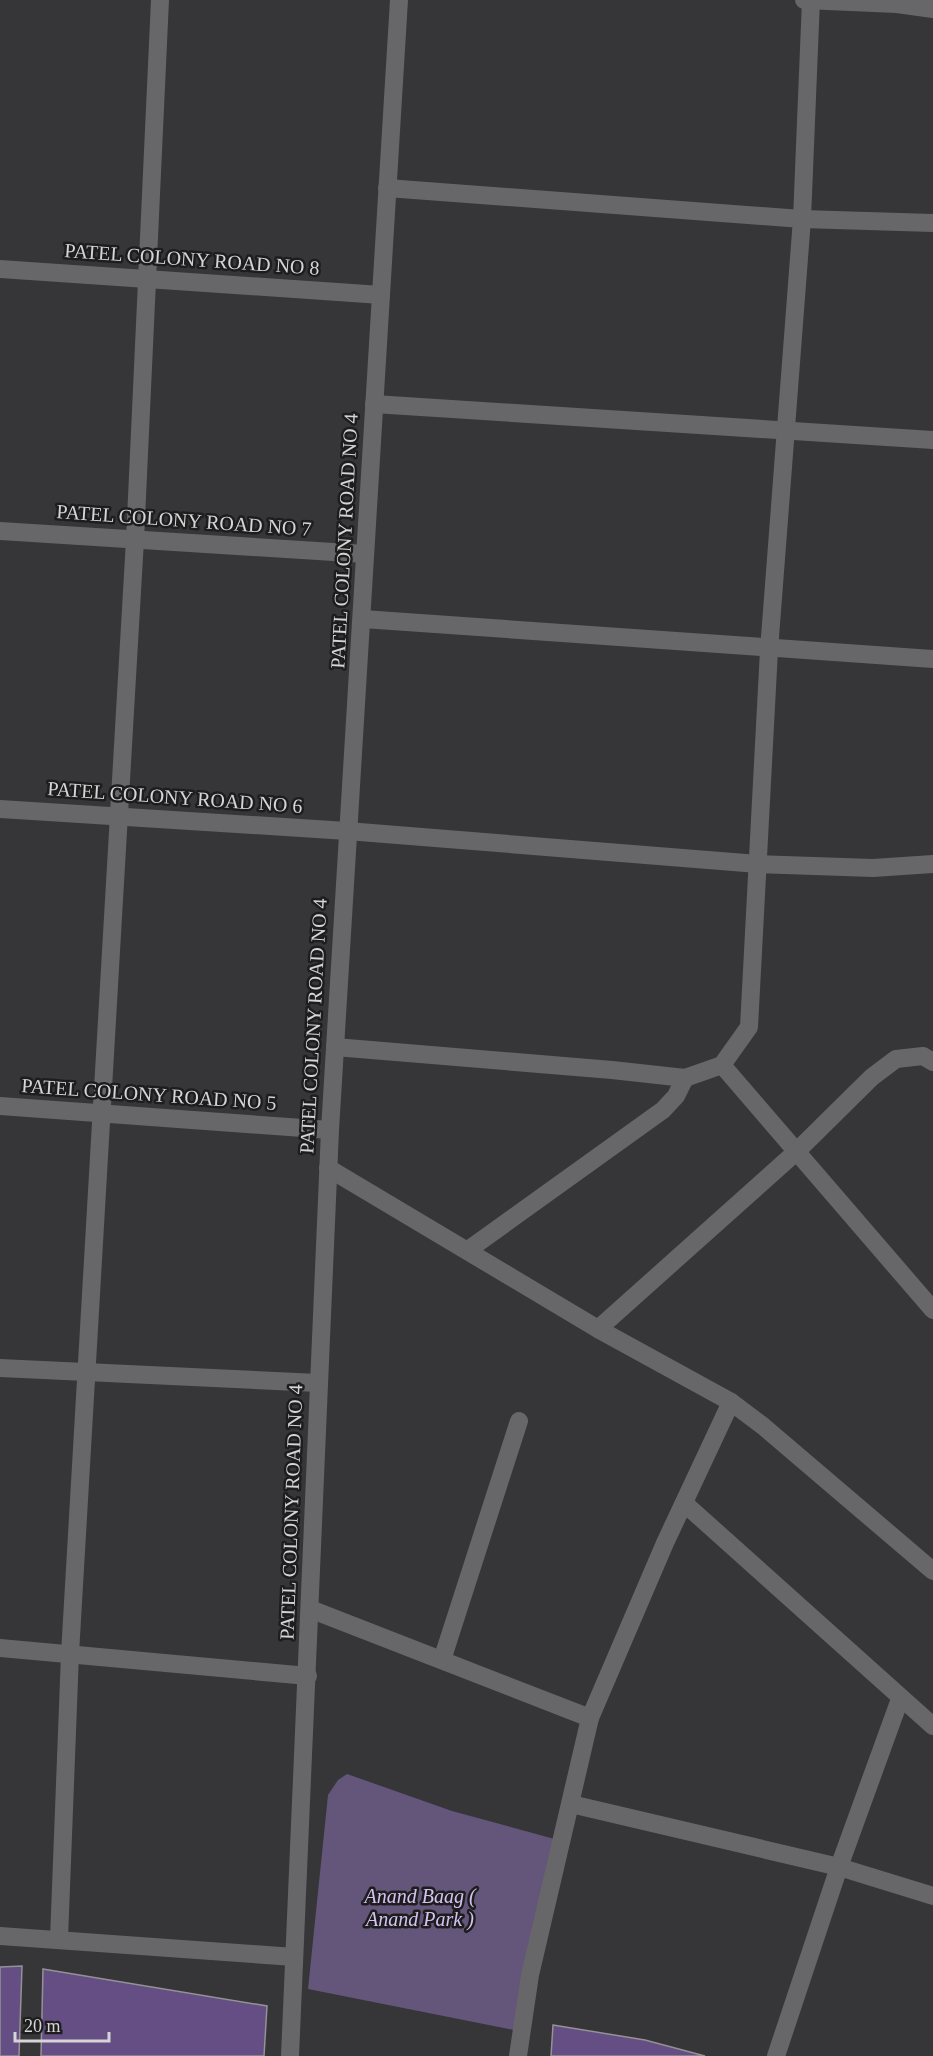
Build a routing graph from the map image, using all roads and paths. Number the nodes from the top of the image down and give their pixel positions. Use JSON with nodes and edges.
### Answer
{"nodes":[{"id":1,"x":160,"y":0,"type":"edge"},
{"id":2,"x":399,"y":0,"type":"edge"},
{"id":3,"x":804,"y":0,"type":"edge"},
{"id":4,"x":811,"y":0,"type":"edge"},
{"id":5,"x":933,"y":9,"type":"edge"},
{"id":6,"x":387,"y":188,"type":"junction"},
{"id":7,"x":802,"y":219,"type":"junction"},
{"id":8,"x":933,"y":223,"type":"edge"},
{"id":9,"x":0,"y":269,"type":"edge"},
{"id":10,"x":146,"y":278,"type":"junction"},
{"id":11,"x":381,"y":295,"type":"junction"},
{"id":12,"x":374,"y":404,"type":"junction"},
{"id":13,"x":785,"y":431,"type":"junction"},
{"id":14,"x":933,"y":440,"type":"edge"},
{"id":15,"x":0,"y":531,"type":"edge"},
{"id":16,"x":135,"y":540,"type":"junction"},
{"id":17,"x":365,"y":554,"type":"junction"},
{"id":18,"x":363,"y":619,"type":"junction"},
{"id":19,"x":769,"y":650,"type":"junction"},
{"id":20,"x":933,"y":659,"type":"edge"},
{"id":21,"x":0,"y":809,"type":"edge"},
{"id":22,"x":120,"y":815,"type":"junction"},
{"id":23,"x":347,"y":831,"type":"junction"},
{"id":24,"x":759,"y":864,"type":"junction"},
{"id":25,"x":933,"y":864,"type":"edge"},
{"id":26,"x":335,"y":1047,"type":"junction"},
{"id":27,"x":933,"y":1062,"type":"edge"},
{"id":28,"x":722,"y":1065,"type":"junction"},
{"id":29,"x":685,"y":1078,"type":"junction"},
{"id":30,"x":0,"y":1106,"type":"edge"},
{"id":31,"x":102,"y":1113,"type":"junction"},
{"id":32,"x":330,"y":1130,"type":"junction"},
{"id":33,"x":796,"y":1152,"type":"junction"},
{"id":34,"x":328,"y":1168,"type":"junction"},
{"id":35,"x":468,"y":1250,"type":"junction"},
{"id":36,"x":933,"y":1310,"type":"edge"},
{"id":37,"x":598,"y":1329,"type":"junction"},
{"id":38,"x":0,"y":1368,"type":"edge"},
{"id":39,"x":86,"y":1372,"type":"junction"},
{"id":40,"x":318,"y":1383,"type":"junction"},
{"id":41,"x":731,"y":1402,"type":"junction"},
{"id":42,"x":519,"y":1421,"type":"dead end"},
{"id":43,"x":684,"y":1503,"type":"junction"},
{"id":44,"x":933,"y":1571,"type":"edge"},
{"id":45,"x":310,"y":1609,"type":"junction"},
{"id":46,"x":0,"y":1648,"type":"edge"},
{"id":47,"x":70,"y":1654,"type":"junction"},
{"id":48,"x":442,"y":1660,"type":"junction"},
{"id":49,"x":308,"y":1676,"type":"junction"},
{"id":50,"x":900,"y":1699,"type":"junction"},
{"id":51,"x":590,"y":1718,"type":"junction"},
{"id":52,"x":933,"y":1726,"type":"edge"},
{"id":53,"x":571,"y":1804,"type":"junction"},
{"id":54,"x":839,"y":1867,"type":"junction"},
{"id":55,"x":933,"y":1896,"type":"edge"},
{"id":56,"x":0,"y":1936,"type":"edge"},
{"id":57,"x":58,"y":1939,"type":"junction"},
{"id":58,"x":294,"y":1958,"type":"junction"},
{"id":59,"x":290,"y":2056,"type":"edge"},
{"id":60,"x":518,"y":2056,"type":"edge"},
{"id":61,"x":776,"y":2056,"type":"edge"}],
"edges":[{"from":1,"to":10,"type":"street"},
{"from":2,"to":6,"type":"street","name":"PATEL COLONY ROAD NO 4"},
{"from":3,"to":4,"type":"street"},
{"from":4,"to":5,"type":"street"},
{"from":4,"to":7,"type":"street"},
{"from":6,"to":7,"type":"street"},
{"from":6,"to":11,"type":"street","name":"PATEL COLONY ROAD NO 4"},
{"from":7,"to":8,"type":"street"},
{"from":7,"to":13,"type":"street"},
{"from":9,"to":10,"type":"street","name":"PATEL COLONY ROAD NO 8"},
{"from":10,"to":11,"type":"street","name":"PATEL COLONY ROAD NO 8"},
{"from":10,"to":16,"type":"street"},
{"from":11,"to":12,"type":"street","name":"PATEL COLONY ROAD NO 4"},
{"from":12,"to":13,"type":"street"},
{"from":12,"to":17,"type":"street","name":"PATEL COLONY ROAD NO 4"},
{"from":13,"to":14,"type":"street"},
{"from":13,"to":19,"type":"street"},
{"from":15,"to":16,"type":"street","name":"PATEL COLONY ROAD NO 7"},
{"from":16,"to":17,"type":"street","name":"PATEL COLONY ROAD NO 7"},
{"from":16,"to":22,"type":"street"},
{"from":17,"to":18,"type":"street","name":"PATEL COLONY ROAD NO 4"},
{"from":18,"to":19,"type":"street"},
{"from":18,"to":23,"type":"street","name":"PATEL COLONY ROAD NO 4"},
{"from":19,"to":20,"type":"street"},
{"from":19,"to":24,"type":"street"},
{"from":21,"to":22,"type":"street","name":"PATEL COLONY ROAD NO 6"},
{"from":22,"to":23,"type":"street","name":"PATEL COLONY ROAD NO 6"},
{"from":22,"to":31,"type":"street"},
{"from":23,"to":24,"type":"street","name":"PATEL COLONY ROAD NO 6"},
{"from":23,"to":26,"type":"street","name":"PATEL COLONY ROAD NO 4"},
{"from":24,"to":25,"type":"street","name":"PATEL COLONY ROAD NO 6"},
{"from":24,"to":28,"type":"street"},
{"from":26,"to":29,"type":"street"},
{"from":26,"to":32,"type":"street","name":"PATEL COLONY ROAD NO 4"},
{"from":27,"to":33,"type":"street"},
{"from":28,"to":29,"type":"street"},
{"from":28,"to":33,"type":"street"},
{"from":29,"to":35,"type":"street"},
{"from":30,"to":31,"type":"street","name":"PATEL COLONY ROAD NO 5"},
{"from":31,"to":32,"type":"street","name":"PATEL COLONY ROAD NO 5"},
{"from":31,"to":39,"type":"street"},
{"from":32,"to":34,"type":"street","name":"PATEL COLONY ROAD NO 4"},
{"from":33,"to":36,"type":"street"},
{"from":33,"to":37,"type":"street"},
{"from":34,"to":35,"type":"street"},
{"from":34,"to":40,"type":"street","name":"PATEL COLONY ROAD NO 4"},
{"from":35,"to":37,"type":"street"},
{"from":37,"to":41,"type":"street"},
{"from":38,"to":39,"type":"street"},
{"from":39,"to":40,"type":"street"},
{"from":39,"to":47,"type":"street"},
{"from":40,"to":45,"type":"street","name":"PATEL COLONY ROAD NO 4"},
{"from":41,"to":43,"type":"street"},
{"from":41,"to":44,"type":"street"},
{"from":42,"to":48,"type":"street"},
{"from":43,"to":50,"type":"street"},
{"from":43,"to":51,"type":"street"},
{"from":45,"to":48,"type":"street"},
{"from":45,"to":49,"type":"street","name":"PATEL COLONY ROAD NO 4"},
{"from":46,"to":47,"type":"street"},
{"from":47,"to":49,"type":"street"},
{"from":47,"to":57,"type":"street"},
{"from":48,"to":51,"type":"street"},
{"from":49,"to":58,"type":"street","name":"PATEL COLONY ROAD NO 4"},
{"from":50,"to":52,"type":"street"},
{"from":50,"to":54,"type":"street"},
{"from":51,"to":53,"type":"street"},
{"from":53,"to":54,"type":"street"},
{"from":53,"to":60,"type":"street"},
{"from":54,"to":55,"type":"street"},
{"from":54,"to":61,"type":"street"},
{"from":56,"to":57,"type":"street"},
{"from":57,"to":58,"type":"street"},
{"from":58,"to":59,"type":"street","name":"PATEL COLONY ROAD NO 4"}]}
